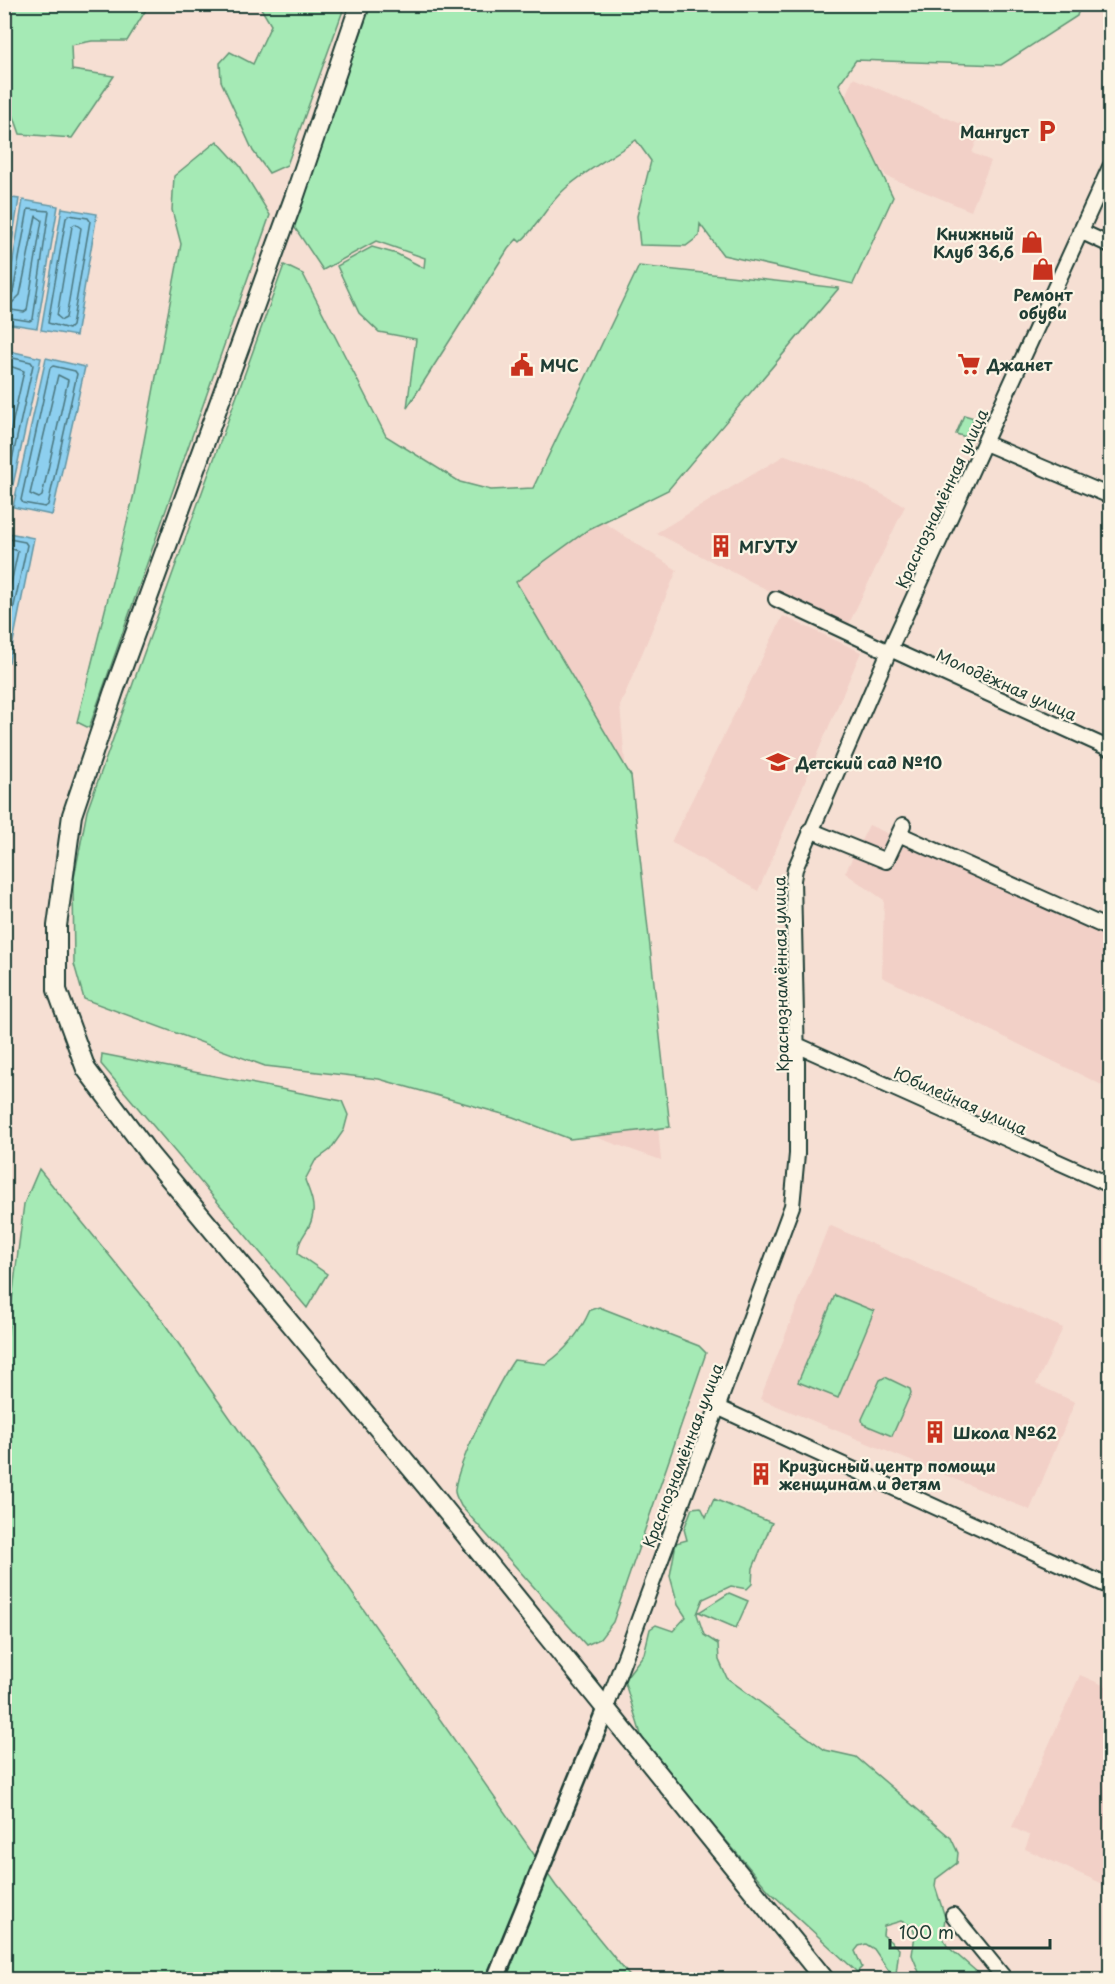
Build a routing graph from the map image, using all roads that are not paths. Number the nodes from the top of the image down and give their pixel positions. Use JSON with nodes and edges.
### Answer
{"nodes":[{"id":1,"x":360,"y":4,"type":"edge"},
{"id":2,"x":1110,"y":167,"type":"edge"},
{"id":3,"x":1080,"y":231,"type":"junction"},
{"id":4,"x":1110,"y":244,"type":"edge"},
{"id":5,"x":985,"y":443,"type":"junction"},
{"id":6,"x":1110,"y":496,"type":"edge"},
{"id":7,"x":776,"y":599,"type":"dead end"},
{"id":8,"x":890,"y":650,"type":"junction"},
{"id":9,"x":1110,"y":748,"type":"edge"},
{"id":10,"x":810,"y":830,"type":"junction"},
{"id":11,"x":1110,"y":929,"type":"edge"},
{"id":12,"x":798,"y":1046,"type":"junction"},
{"id":13,"x":1110,"y":1185,"type":"edge"},
{"id":14,"x":717,"y":1407,"type":"junction"},
{"id":15,"x":1110,"y":1587,"type":"edge"},
{"id":16,"x":606,"y":1708,"type":"junction"},
{"id":17,"x":953,"y":1915,"type":"dead end"},
{"id":18,"x":495,"y":1980,"type":"edge"},
{"id":19,"x":825,"y":1980,"type":"edge"},
{"id":20,"x":1006,"y":1980,"type":"edge"}],
"edges":[{"from":1,"to":16,"type":"main road"},
{"from":2,"to":3,"type":"street","name":"Краснознамённая улица"},
{"from":3,"to":4,"type":"street"},
{"from":3,"to":5,"type":"street","name":"Краснознамённая улица"},
{"from":5,"to":6,"type":"street"},
{"from":5,"to":8,"type":"street","name":"Краснознамённая улица"},
{"from":7,"to":8,"type":"street","name":"Молодёжная улица"},
{"from":8,"to":9,"type":"street","name":"Молодёжная улица"},
{"from":8,"to":10,"type":"street","name":"Краснознамённая улица"},
{"from":10,"to":11,"type":"street"},
{"from":10,"to":12,"type":"street","name":"Краснознамённая улица"},
{"from":12,"to":13,"type":"street","name":"Юбилейная улица"},
{"from":12,"to":14,"type":"street","name":"Краснознамённая улица"},
{"from":14,"to":15,"type":"street"},
{"from":14,"to":16,"type":"street","name":"Краснознамённая улица"},
{"from":16,"to":18,"type":"street"},
{"from":16,"to":19,"type":"main road"},
{"from":17,"to":20,"type":"street"}]}
